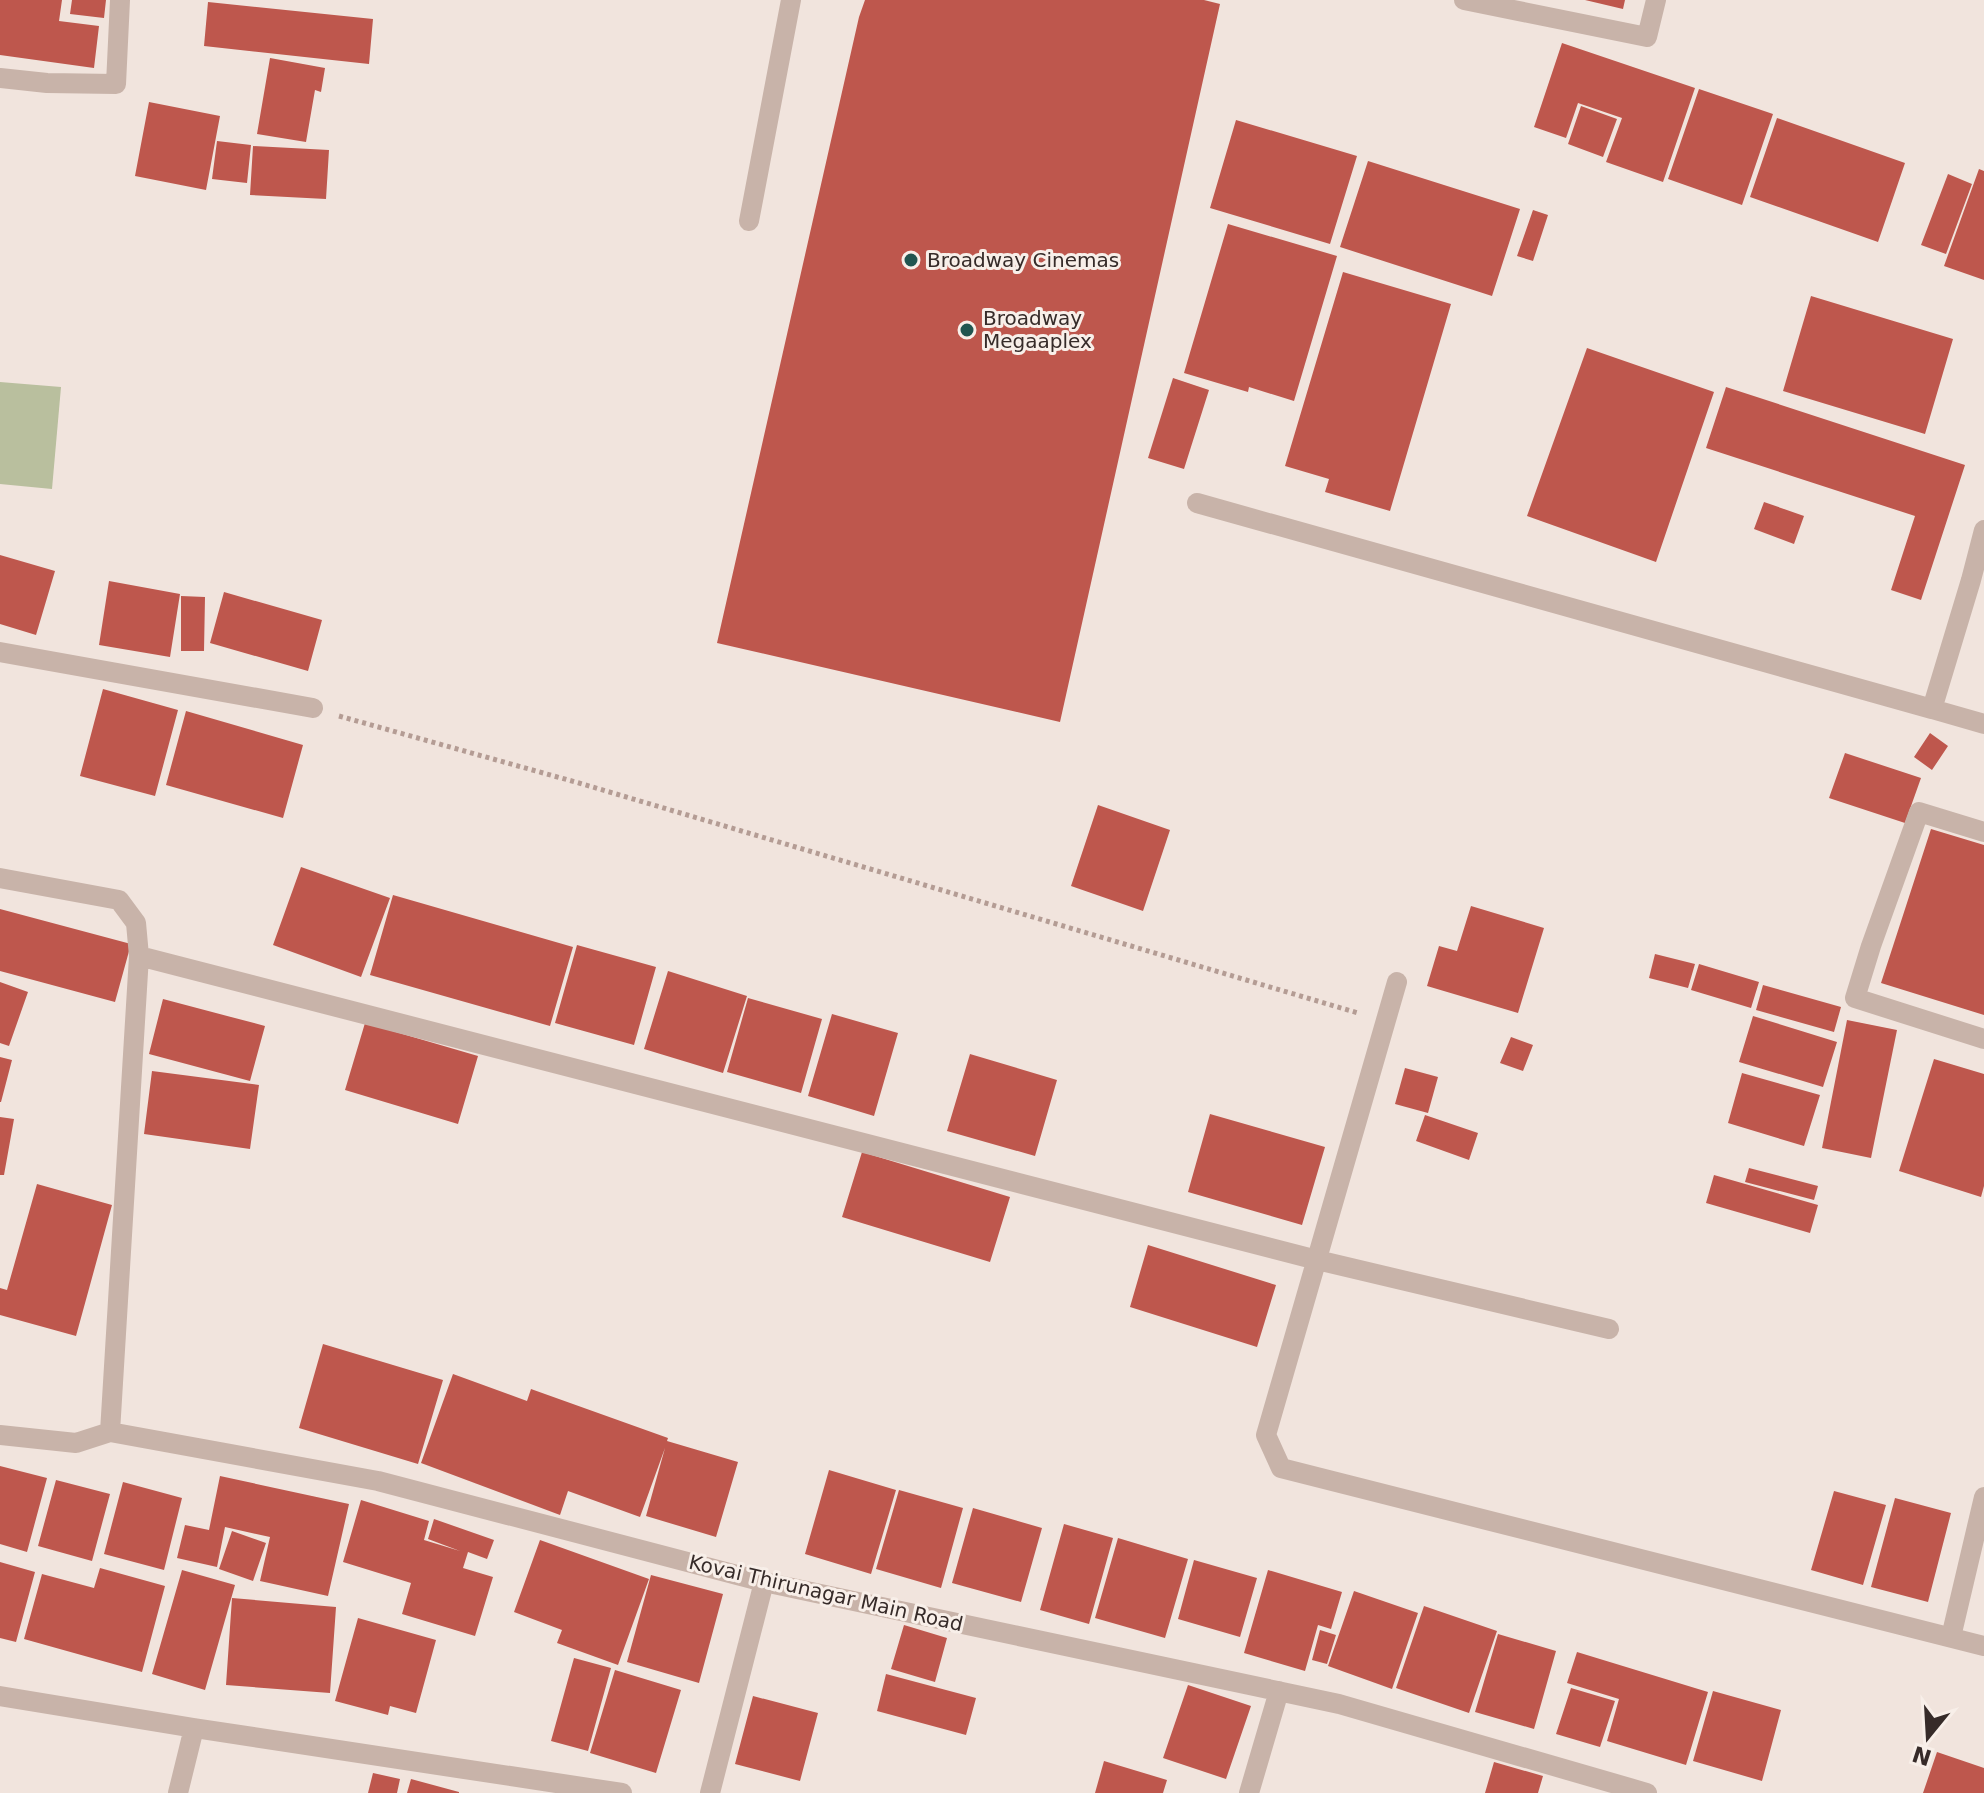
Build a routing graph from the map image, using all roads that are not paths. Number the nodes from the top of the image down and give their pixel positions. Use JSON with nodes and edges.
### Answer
{"nodes":[{"id":1,"x":120,"y":0,"type":"edge"},
{"id":2,"x":791,"y":0,"type":"edge"},
{"id":3,"x":1464,"y":0,"type":"edge"},
{"id":4,"x":1656,"y":0,"type":"edge"},
{"id":5,"x":0,"y":78,"type":"edge"},
{"id":6,"x":749,"y":221,"type":"dead end"},
{"id":7,"x":1197,"y":503,"type":"dead end"},
{"id":8,"x":1984,"y":530,"type":"edge"},
{"id":9,"x":0,"y":652,"type":"edge"},
{"id":10,"x":313,"y":708,"type":"road end"},
{"id":11,"x":1932,"y":709,"type":"junction"},
{"id":12,"x":1984,"y":724,"type":"edge"},
{"id":13,"x":1984,"y":832,"type":"edge"},
{"id":14,"x":0,"y":878,"type":"edge"},
{"id":15,"x":139,"y":956,"type":"junction"},
{"id":16,"x":1397,"y":982,"type":"dead end"},
{"id":17,"x":1984,"y":1039,"type":"edge"},
{"id":18,"x":1317,"y":1260,"type":"junction"},
{"id":19,"x":1609,"y":1329,"type":"dead end"},
{"id":20,"x":110,"y":1432,"type":"junction"},
{"id":21,"x":0,"y":1435,"type":"edge"},
{"id":22,"x":1984,"y":1497,"type":"edge"},
{"id":23,"x":764,"y":1582,"type":"junction"},
{"id":24,"x":1951,"y":1637,"type":"junction"},
{"id":25,"x":1984,"y":1646,"type":"edge"},
{"id":26,"x":1279,"y":1691,"type":"junction"},
{"id":27,"x":0,"y":1696,"type":"edge"},
{"id":28,"x":194,"y":1728,"type":"junction"},
{"id":29,"x":178,"y":1793,"type":"edge"},
{"id":30,"x":622,"y":1793,"type":"edge"},
{"id":31,"x":710,"y":1793,"type":"edge"},
{"id":32,"x":1249,"y":1793,"type":"edge"},
{"id":33,"x":1647,"y":1793,"type":"edge"}],
"edges":[{"from":1,"to":5,"type":"street"},
{"from":2,"to":6,"type":"street"},
{"from":3,"to":4,"type":"street"},
{"from":7,"to":11,"type":"street"},
{"from":8,"to":11,"type":"street"},
{"from":9,"to":10,"type":"street"},
{"from":11,"to":12,"type":"street"},
{"from":13,"to":17,"type":"street"},
{"from":14,"to":15,"type":"street"},
{"from":15,"to":18,"type":"street"},
{"from":15,"to":20,"type":"street"},
{"from":16,"to":18,"type":"street"},
{"from":18,"to":19,"type":"street"},
{"from":18,"to":24,"type":"street"},
{"from":20,"to":21,"type":"street","name":"Kovai Thirunagar Main Road"},
{"from":20,"to":23,"type":"street","name":"Kovai Thirunagar Main Road"},
{"from":22,"to":24,"type":"street"},
{"from":23,"to":26,"type":"street","name":"Kovai Thirunagar Main Road"},
{"from":23,"to":31,"type":"street"},
{"from":24,"to":25,"type":"street"},
{"from":26,"to":32,"type":"street"},
{"from":26,"to":33,"type":"street","name":"Kovai Thirunagar Main Road"},
{"from":27,"to":28,"type":"street"},
{"from":28,"to":29,"type":"street"},
{"from":28,"to":30,"type":"street"}]}
